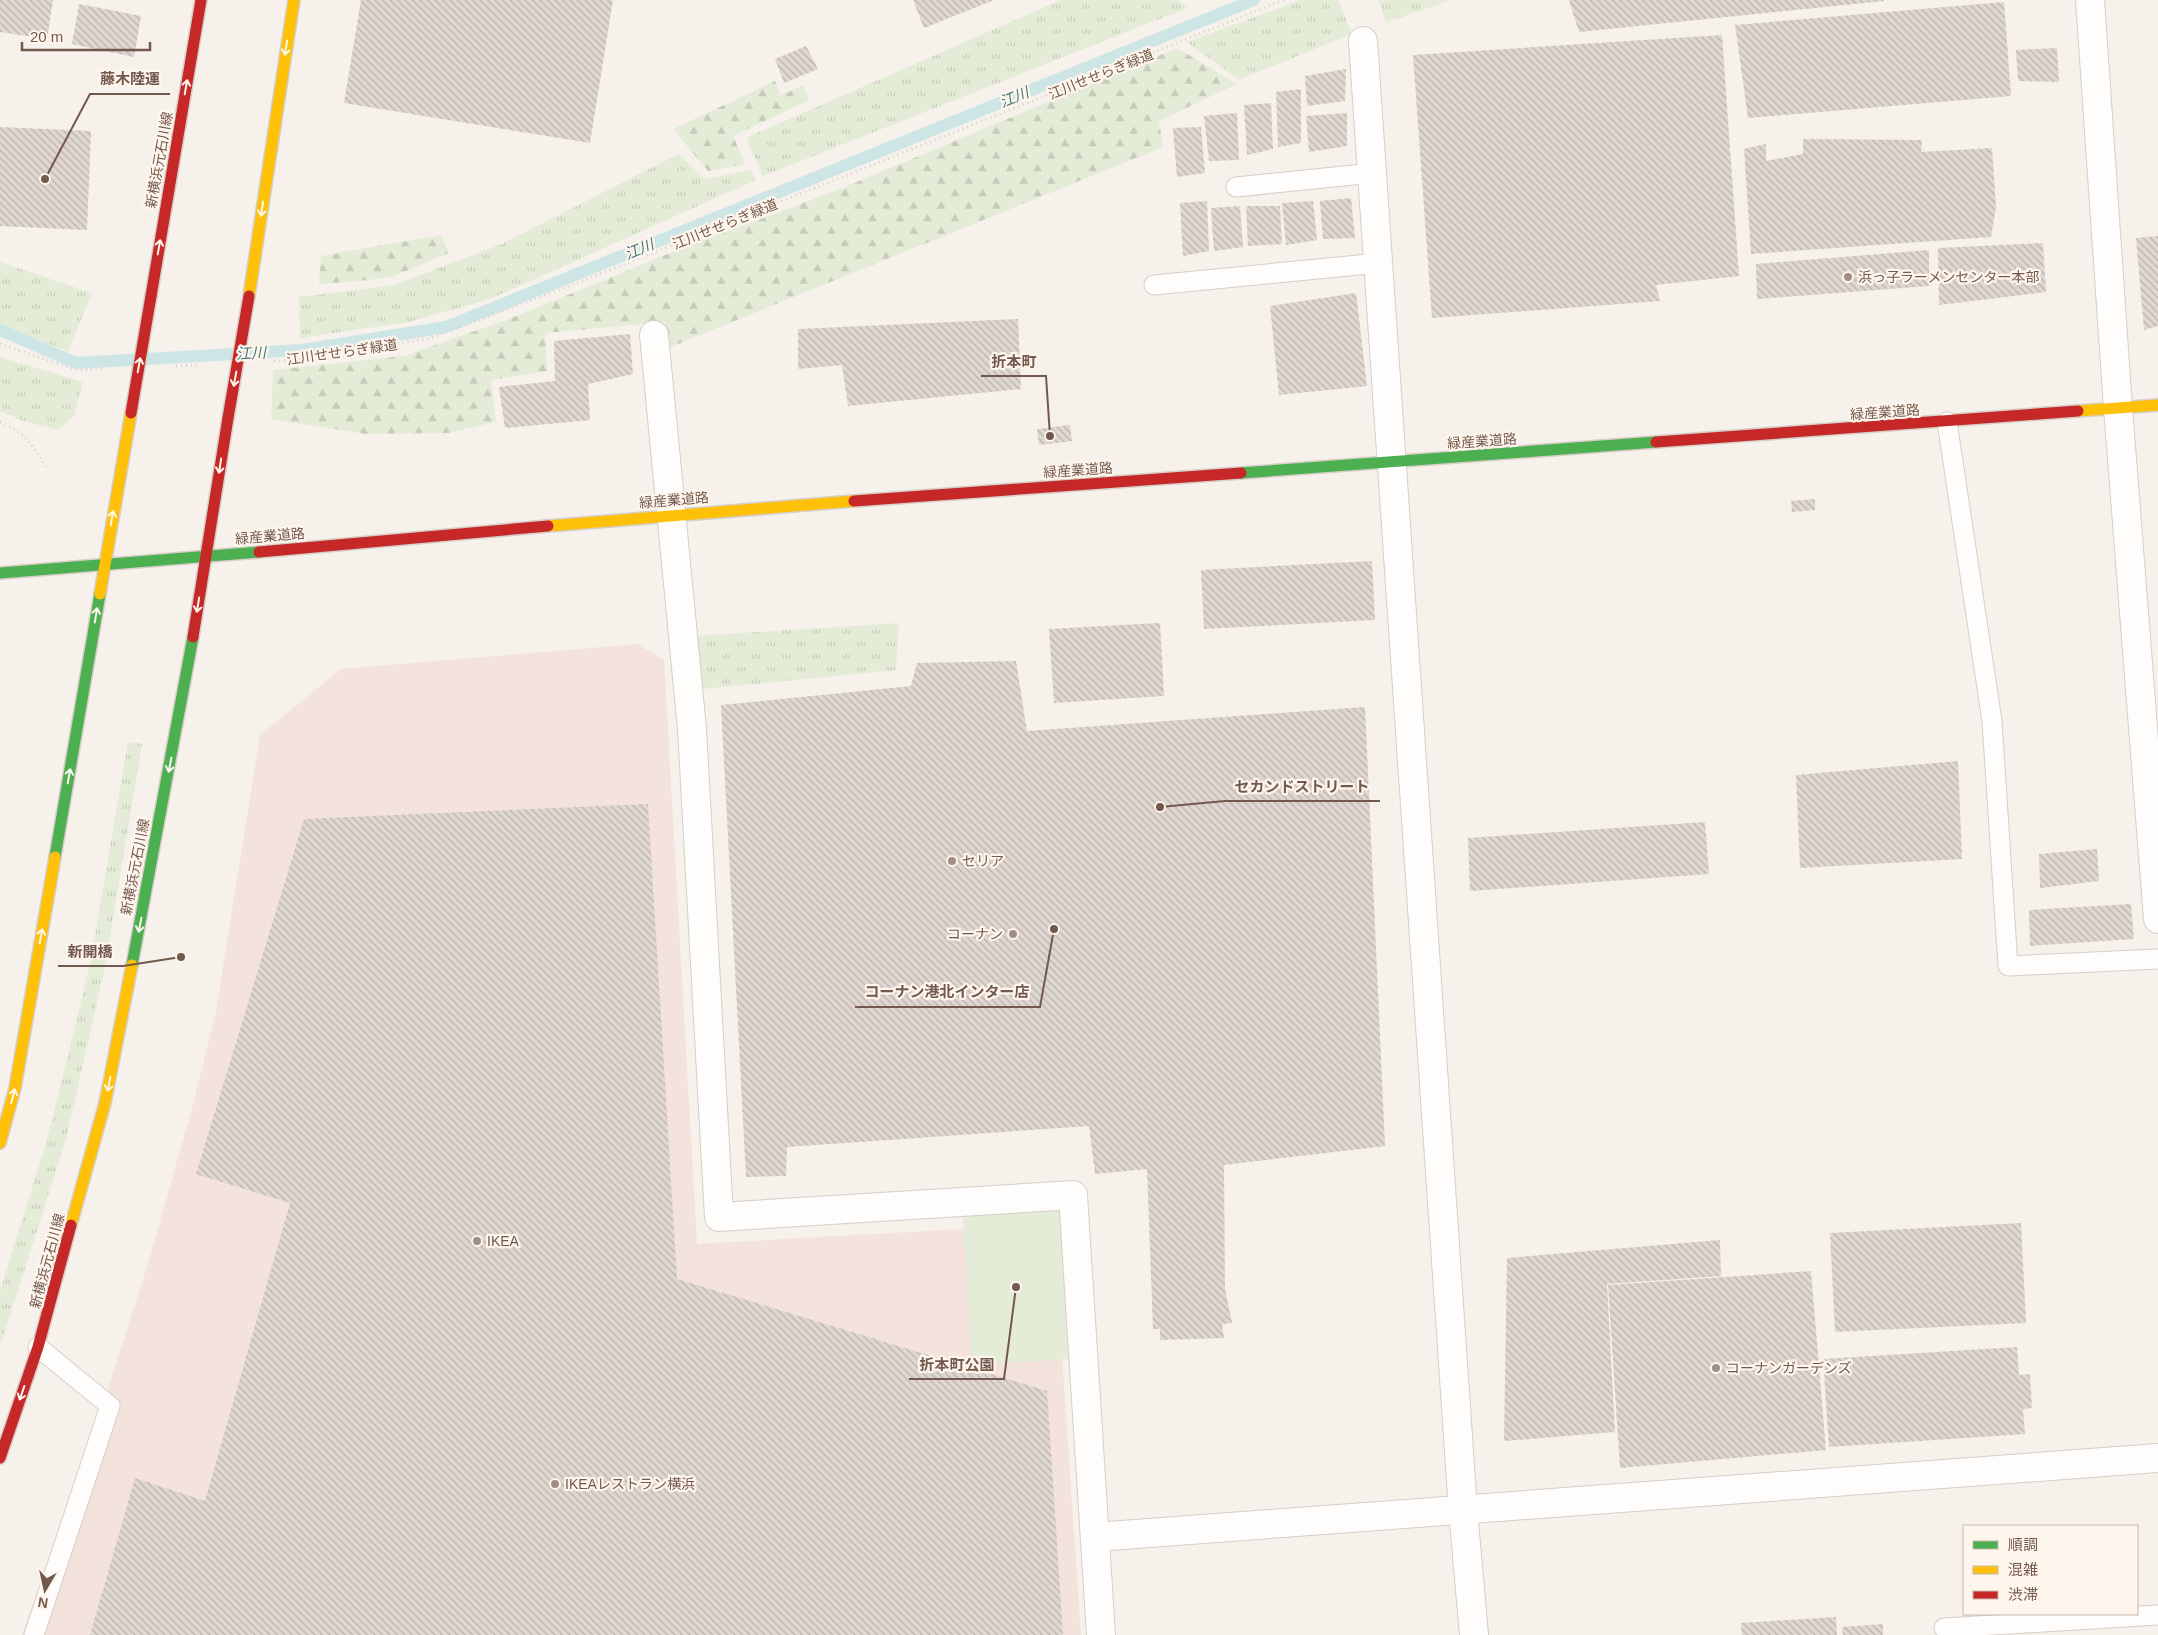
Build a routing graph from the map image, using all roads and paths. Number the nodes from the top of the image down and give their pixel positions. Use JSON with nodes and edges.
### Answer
{"nodes":[{"id":1,"x":294,"y":0,"type":"edge"},
{"id":2,"x":1284,"y":0,"type":"edge"},
{"id":3,"x":2090,"y":0,"type":"edge"},
{"id":4,"x":201,"y":1,"type":"edge"},
{"id":5,"x":1363,"y":41,"type":"dead end"},
{"id":6,"x":1373,"y":173,"type":"junction"},
{"id":7,"x":1236,"y":187,"type":"dead end"},
{"id":8,"x":1379,"y":262,"type":"junction"},
{"id":9,"x":1154,"y":285,"type":"dead end"},
{"id":10,"x":654,"y":335,"type":"dead end"},
{"id":11,"x":0,"y":344,"type":"edge"},
{"id":12,"x":264,"y":362,"type":"dead end"},
{"id":13,"x":205,"y":364,"type":"dead end"},
{"id":14,"x":175,"y":366,"type":"dead end"},
{"id":15,"x":106,"y":369,"type":"dead end"},
{"id":16,"x":2158,"y":405,"type":"edge"},
{"id":17,"x":2118,"y":408,"type":"junction"},
{"id":18,"x":0,"y":422,"type":"edge"},
{"id":19,"x":1947,"y":422,"type":"junction"},
{"id":20,"x":1393,"y":462,"type":"junction"},
{"id":21,"x":47,"y":469,"type":"dead end"},
{"id":22,"x":670,"y":516,"type":"junction"},
{"id":23,"x":205,"y":557,"type":"junction"},
{"id":24,"x":104,"y":566,"type":"junction"},
{"id":25,"x":0,"y":573,"type":"edge"},
{"id":26,"x":2158,"y":919,"type":"edge"},
{"id":27,"x":2158,"y":959,"type":"edge"},
{"id":28,"x":0,"y":1143,"type":"edge"},
{"id":29,"x":38,"y":1347,"type":"junction"},
{"id":30,"x":0,"y":1458,"type":"edge"},
{"id":31,"x":2158,"y":1458,"type":"edge"},
{"id":32,"x":1463,"y":1510,"type":"junction"},
{"id":33,"x":1095,"y":1537,"type":"junction"},
{"id":34,"x":2158,"y":1615,"type":"edge"},
{"id":35,"x":1944,"y":1628,"type":"dead end"},
{"id":36,"x":1977,"y":1631,"type":"edge"},
{"id":37,"x":34,"y":1635,"type":"edge"},
{"id":38,"x":1101,"y":1635,"type":"edge"},
{"id":39,"x":1474,"y":1635,"type":"edge"}],
"edges":[{"from":1,"to":23,"type":"street","name":"新横浜元石川線","one_way":true,"bridge":true},
{"from":2,"to":12,"type":"path","name":"江川せせらぎ緑道"},
{"from":3,"to":17,"type":"street"},
{"from":24,"to":4,"type":"street","name":"新横浜元石川線","one_way":true,"bridge":true},
{"from":5,"to":6,"type":"street"},
{"from":6,"to":7,"type":"lane"},
{"from":6,"to":8,"type":"street"},
{"from":8,"to":9,"type":"lane"},
{"from":8,"to":20,"type":"street"},
{"from":10,"to":22,"type":"street"},
{"from":11,"to":15,"type":"path"},
{"from":13,"to":14,"type":"path"},
{"from":16,"to":17,"type":"street","name":"緑産業道路"},
{"from":17,"to":19,"type":"street","name":"緑産業道路"},
{"from":17,"to":26,"type":"street"},
{"from":18,"to":21,"type":"path"},
{"from":19,"to":20,"type":"street","name":"緑産業道路"},
{"from":19,"to":27,"type":"lane"},
{"from":20,"to":22,"type":"street","name":"緑産業道路"},
{"from":20,"to":32,"type":"street"},
{"from":22,"to":23,"type":"street","name":"緑産業道路"},
{"from":22,"to":33,"type":"street"},
{"from":23,"to":24,"type":"street","name":"緑産業道路"},
{"from":23,"to":29,"type":"street","name":"新横浜元石川線","one_way":true},
{"from":24,"to":25,"type":"street","name":"緑産業道路"},
{"from":28,"to":24,"type":"street","one_way":true},
{"from":29,"to":30,"type":"street","name":"新横浜元石川線","one_way":true},
{"from":29,"to":37,"type":"lane"},
{"from":31,"to":32,"type":"street"},
{"from":32,"to":33,"type":"street"},
{"from":32,"to":39,"type":"street"},
{"from":33,"to":38,"type":"street"},
{"from":34,"to":36,"type":"lane"},
{"from":35,"to":36,"type":"lane"}]}
